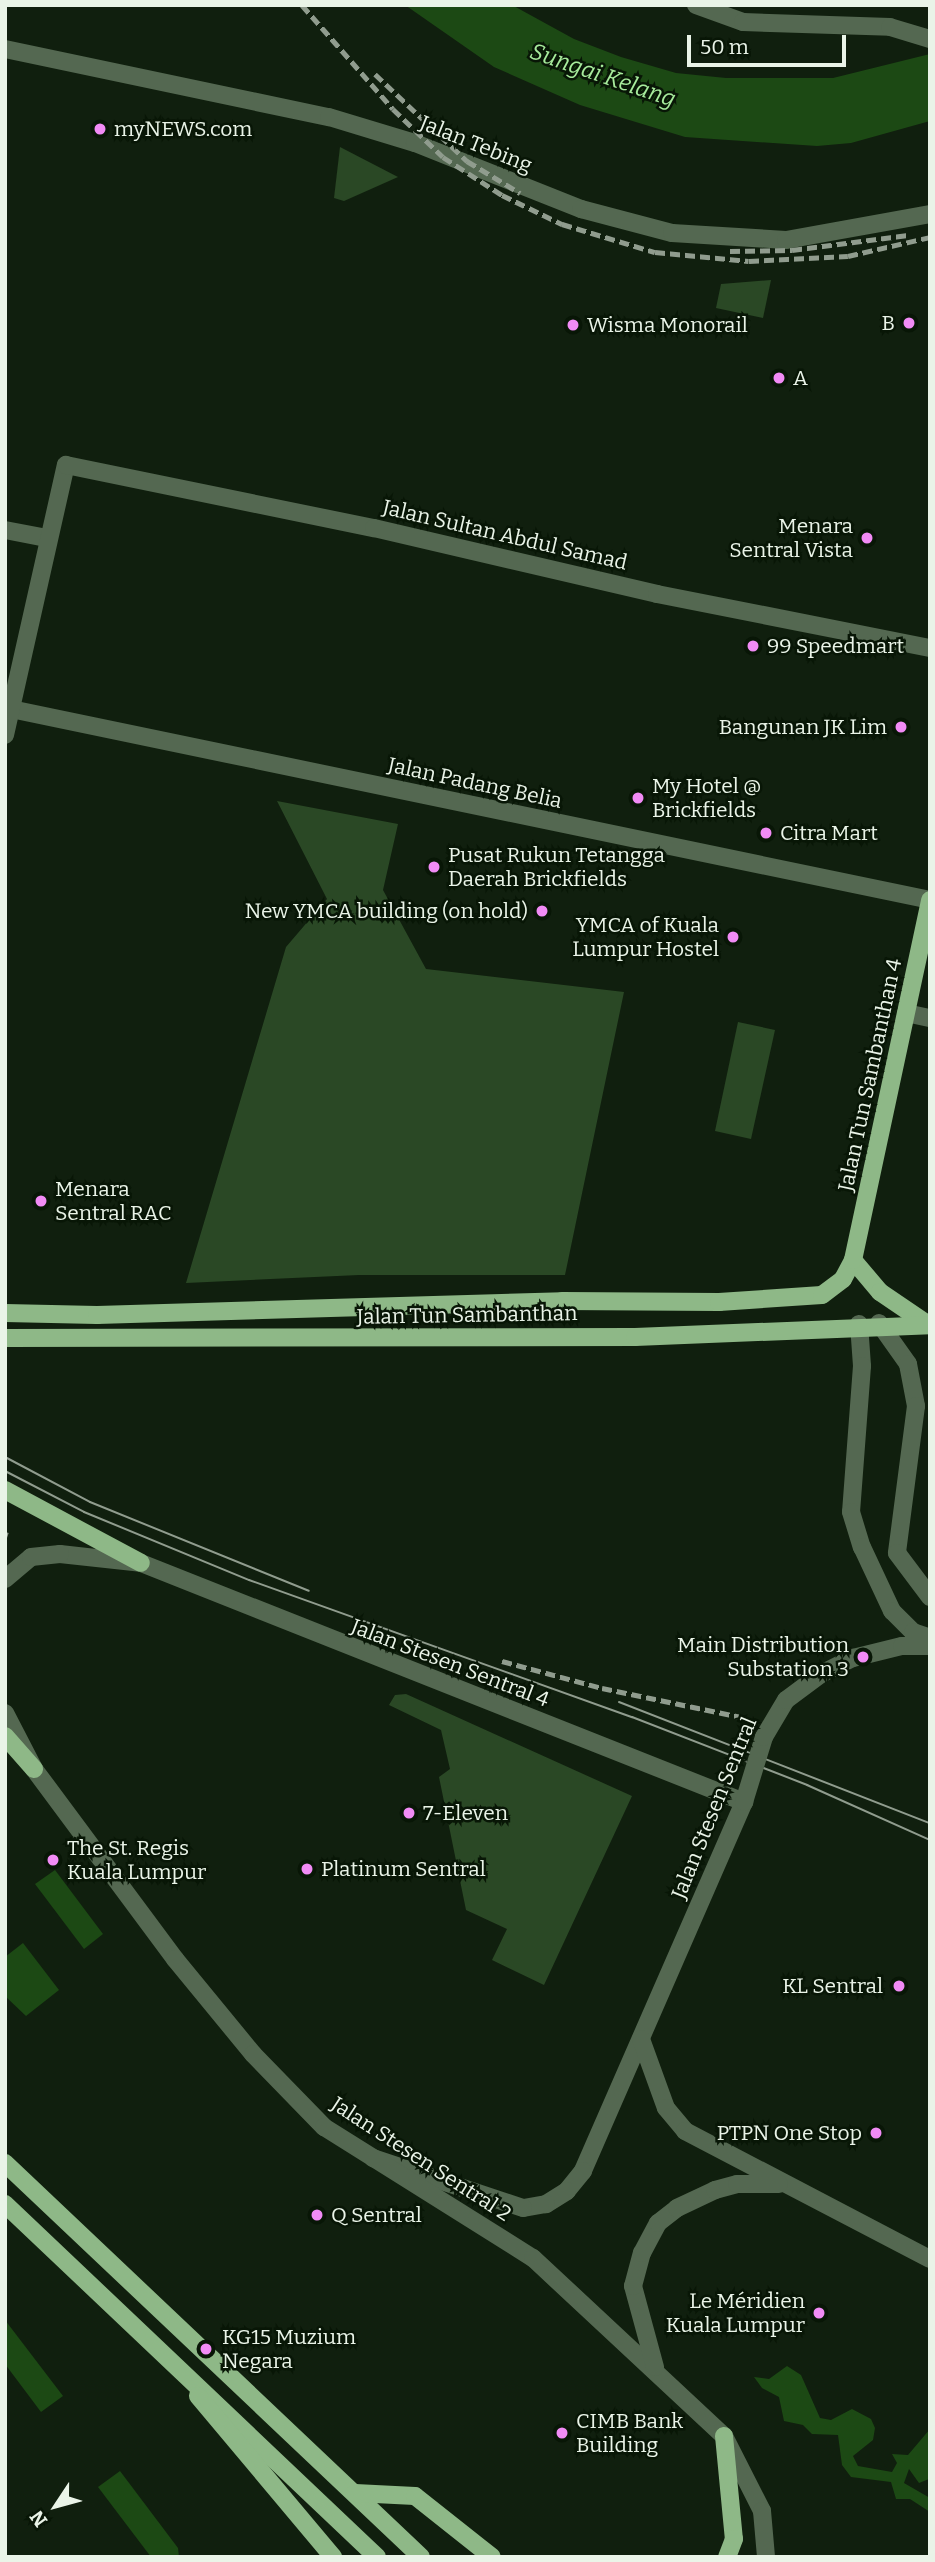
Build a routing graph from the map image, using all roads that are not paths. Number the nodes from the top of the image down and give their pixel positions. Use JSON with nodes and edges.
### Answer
{"nodes":[{"id":1,"x":696,"y":5,"type":"edge"},
{"id":2,"x":930,"y":39,"type":"edge"},
{"id":3,"x":5,"y":49,"type":"edge"},
{"id":4,"x":930,"y":214,"type":"edge"},
{"id":5,"x":5,"y":530,"type":"edge"},
{"id":6,"x":47,"y":538,"type":"junction"},
{"id":7,"x":930,"y":648,"type":"edge"},
{"id":8,"x":11,"y":709,"type":"junction"},
{"id":9,"x":5,"y":735,"type":"edge"},
{"id":10,"x":930,"y":900,"type":"edge"},
{"id":11,"x":906,"y":1013,"type":"junction"},
{"id":12,"x":930,"y":1018,"type":"edge"},
{"id":13,"x":853,"y":1260,"type":"junction"},
{"id":14,"x":5,"y":1313,"type":"edge"},
{"id":15,"x":859,"y":1324,"type":"junction"},
{"id":16,"x":879,"y":1324,"type":"junction"},
{"id":17,"x":928,"y":1324,"type":"edge"},
{"id":18,"x":5,"y":1338,"type":"edge"},
{"id":19,"x":5,"y":1490,"type":"edge"},
{"id":20,"x":141,"y":1563,"type":"junction"},
{"id":21,"x":5,"y":1579,"type":"edge"},
{"id":22,"x":930,"y":1597,"type":"edge"},
{"id":23,"x":930,"y":1637,"type":"edge"},
{"id":24,"x":930,"y":1646,"type":"edge"},
{"id":25,"x":5,"y":1713,"type":"edge"},
{"id":26,"x":5,"y":1736,"type":"edge"},
{"id":27,"x":34,"y":1769,"type":"junction"},
{"id":28,"x":744,"y":1802,"type":"junction"},
{"id":29,"x":641,"y":2039,"type":"junction"},
{"id":30,"x":373,"y":2158,"type":"junction"},
{"id":31,"x":5,"y":2163,"type":"edge"},
{"id":32,"x":780,"y":2184,"type":"junction"},
{"id":33,"x":5,"y":2204,"type":"edge"},
{"id":34,"x":930,"y":2259,"type":"edge"},
{"id":35,"x":155,"y":2342,"type":"junction"},
{"id":36,"x":656,"y":2371,"type":"junction"},
{"id":37,"x":723,"y":2437,"type":"junction"},
{"id":38,"x":355,"y":2493,"type":"junction"},
{"id":39,"x":333,"y":2557,"type":"edge"},
{"id":40,"x":377,"y":2557,"type":"edge"},
{"id":41,"x":421,"y":2557,"type":"edge"},
{"id":42,"x":492,"y":2557,"type":"edge"},
{"id":43,"x":727,"y":2557,"type":"edge"},
{"id":44,"x":765,"y":2557,"type":"edge"}],
"edges":[{"from":1,"to":2,"type":"street"},
{"from":3,"to":4,"type":"street","name":"Jalan Tebing"},
{"from":5,"to":6,"type":"street"},
{"from":6,"to":7,"type":"street","name":"Jalan Sultan Abdul Samad"},
{"from":6,"to":8,"type":"street"},
{"from":8,"to":9,"type":"street"},
{"from":8,"to":10,"type":"street","name":"Jalan Padang Belia"},
{"from":10,"to":11,"type":"main road","name":"Jalan Tun Sambanthan 4"},
{"from":11,"to":12,"type":"street"},
{"from":11,"to":13,"type":"main road","name":"Jalan Tun Sambanthan 4"},
{"from":13,"to":14,"type":"main road","name":"Jalan Tun Sambanthan"},
{"from":13,"to":17,"type":"main road"},
{"from":15,"to":16,"type":"main road","name":"Jalan Tun Sambanthan"},
{"from":15,"to":18,"type":"main road","name":"Jalan Tun Sambanthan"},
{"from":15,"to":23,"type":"street"},
{"from":16,"to":17,"type":"main road","name":"Jalan Tun Sambanthan"},
{"from":16,"to":22,"type":"street"},
{"from":19,"to":20,"type":"main road"},
{"from":20,"to":21,"type":"street","bridge":true},
{"from":20,"to":28,"type":"street","name":"Jalan Stesen Sentral 4"},
{"from":24,"to":28,"type":"street","name":"Jalan Stesen Sentral","bridge":true},
{"from":25,"to":27,"type":"street","name":"Jalan Stesen Sentral 2"},
{"from":26,"to":27,"type":"main road"},
{"from":27,"to":30,"type":"street","name":"Jalan Stesen Sentral 2"},
{"from":28,"to":29,"type":"street","name":"Jalan Stesen Sentral"},
{"from":29,"to":30,"type":"street","name":"Jalan Stesen Sentral"},
{"from":29,"to":32,"type":"street"},
{"from":30,"to":36,"type":"street","name":"Jalan Stesen Sentral 2"},
{"from":31,"to":38,"type":"main road"},
{"from":32,"to":34,"type":"street"},
{"from":32,"to":36,"type":"street"},
{"from":33,"to":35,"type":"main road"},
{"from":35,"to":39,"type":"main road"},
{"from":35,"to":40,"type":"main road"},
{"from":36,"to":37,"type":"street","name":"Jalan Stesen Sentral 2"},
{"from":37,"to":43,"type":"main road"},
{"from":37,"to":44,"type":"street","name":"Jalan Stesen Sentral 2"},
{"from":38,"to":41,"type":"main road"},
{"from":38,"to":42,"type":"main road"}]}
